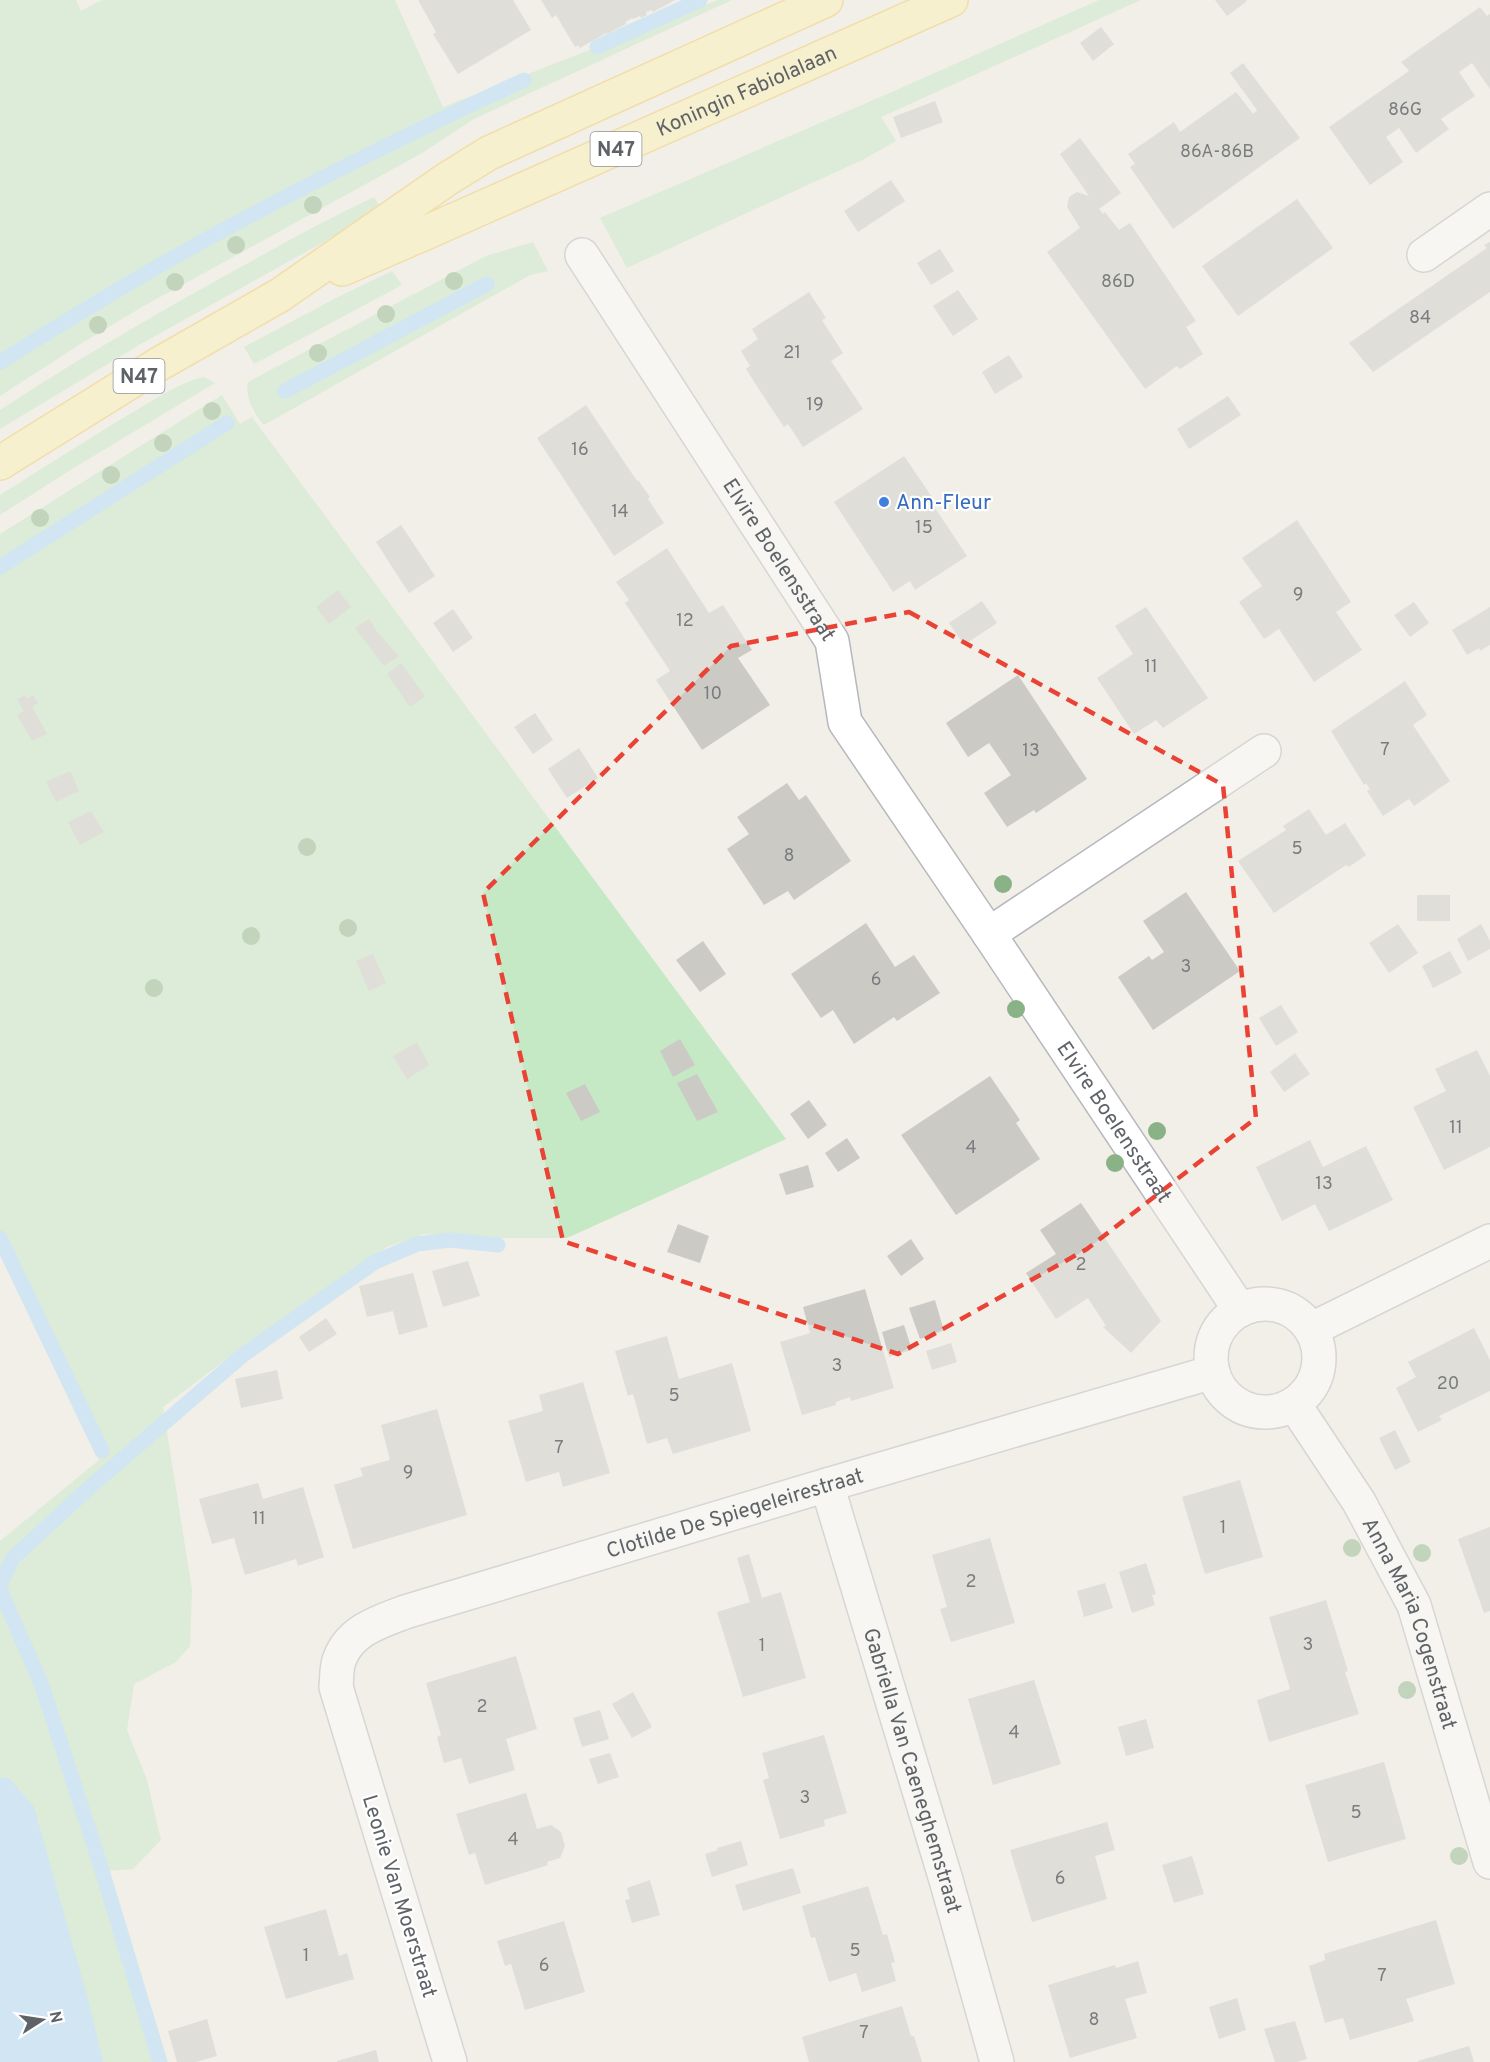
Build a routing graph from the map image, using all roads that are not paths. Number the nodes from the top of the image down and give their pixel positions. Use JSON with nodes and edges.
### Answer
{"nodes":[{"id":1,"x":826,"y":0,"type":"edge"},
{"id":2,"x":951,"y":0,"type":"edge"},
{"id":3,"x":1490,"y":208,"type":"edge"},
{"id":4,"x":582,"y":255,"type":"dead end"},
{"id":5,"x":1424,"y":255,"type":"dead end"},
{"id":6,"x":280,"y":295,"type":"junction"},
{"id":7,"x":0,"y":463,"type":"edge"},
{"id":8,"x":1264,"y":751,"type":"dead end"},
{"id":9,"x":989,"y":934,"type":"junction"},
{"id":10,"x":1490,"y":1241,"type":"edge"},
{"id":11,"x":1240,"y":1310,"type":"junction"},
{"id":12,"x":1312,"y":1329,"type":"junction"},
{"id":13,"x":1213,"y":1372,"type":"junction"},
{"id":14,"x":1294,"y":1404,"type":"junction"},
{"id":15,"x":827,"y":1485,"type":"junction"},
{"id":16,"x":349,"y":1729,"type":"joint"},
{"id":17,"x":1490,"y":1862,"type":"edge"},
{"id":18,"x":998,"y":2061,"type":"edge"},
{"id":19,"x":450,"y":2062,"type":"edge"}],
"edges":[{"from":1,"to":6,"type":"main road","name":"Koningin Fabiolalaan","number":"N47"},
{"from":2,"to":6,"type":"main road","name":"Koningin Fabiolalaan","number":"N47"},
{"from":3,"to":5,"type":"street"},
{"from":4,"to":9,"type":"street","name":"Elvire Boelensstraat"},
{"from":6,"to":7,"type":"main road","name":"Koningin Fabiolalaan","number":"N47"},
{"from":8,"to":9,"type":"street"},
{"from":9,"to":11,"type":"street","name":"Elvire Boelensstraat"},
{"from":10,"to":12,"type":"street"},
{"from":11,"to":12,"type":"street"},
{"from":11,"to":13,"type":"street"},
{"from":12,"to":14,"type":"street"},
{"from":13,"to":14,"type":"street"},
{"from":13,"to":15,"type":"street","name":"Clotilde De Spiegeleirestraat"},
{"from":14,"to":17,"type":"street","name":"Anna Maria Cogenstraat"},
{"from":15,"to":16,"type":"street","name":"Clotilde De Spiegeleirestraat"},
{"from":15,"to":18,"type":"street","name":"Gabriella Van Caeneghemstraat"},
{"from":16,"to":19,"type":"street","name":"Leonie Van Moerstraat"}]}
